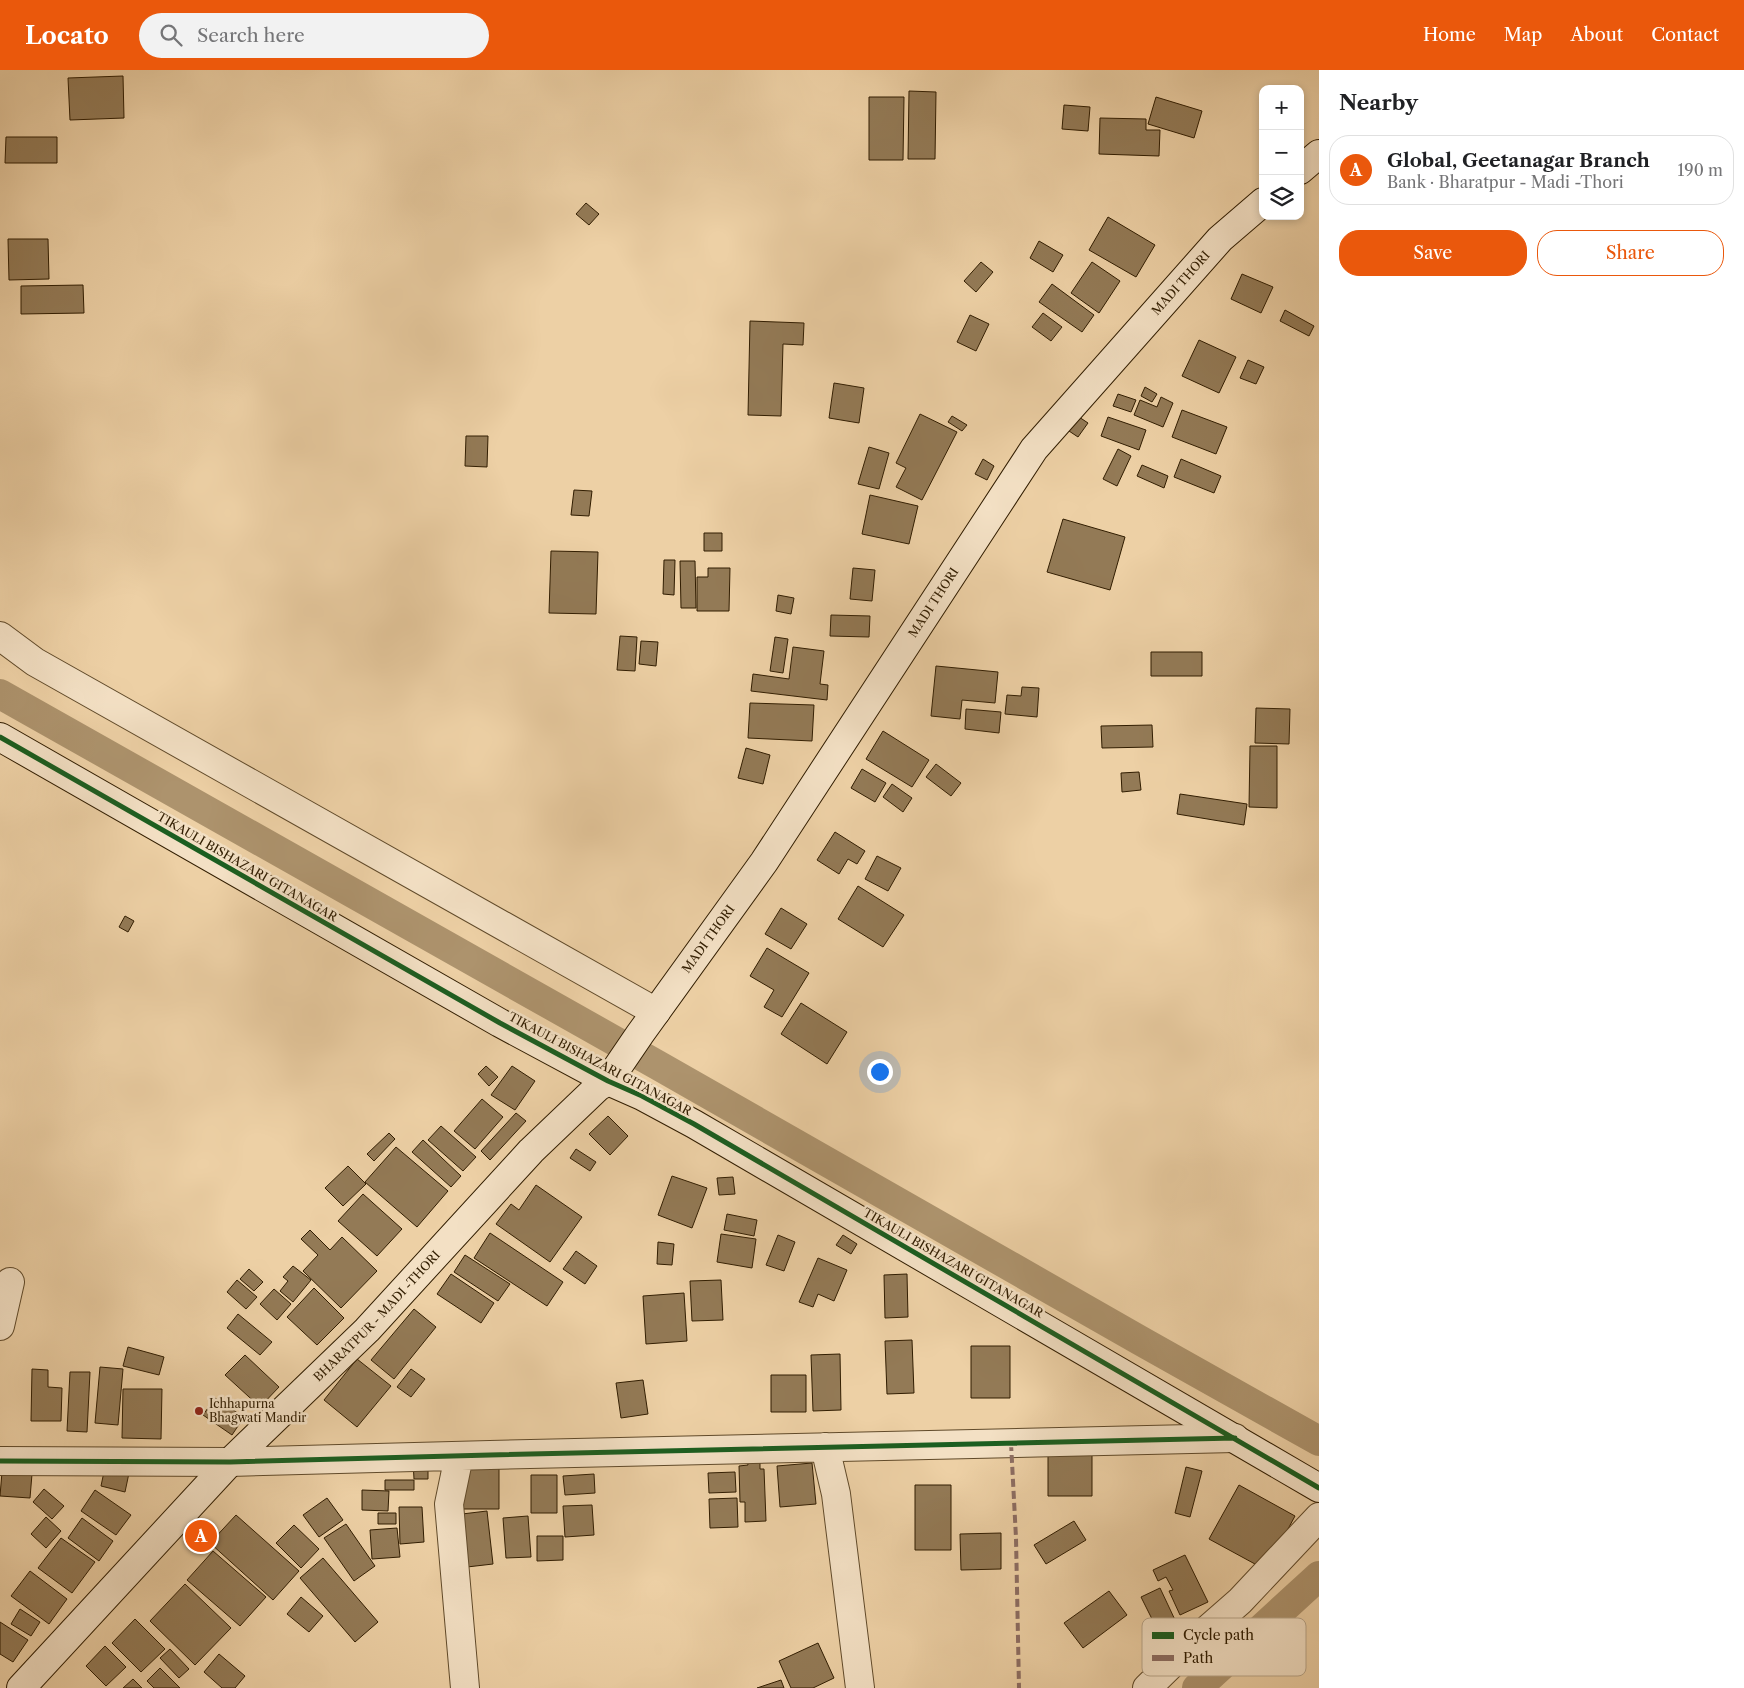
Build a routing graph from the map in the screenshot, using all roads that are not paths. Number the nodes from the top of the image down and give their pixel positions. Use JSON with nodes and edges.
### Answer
{"nodes":[{"id":1,"x":1319,"y":154,"type":"edge"},
{"id":2,"x":1304,"y":167,"type":"edge"},
{"id":3,"x":1259,"y":205,"type":"edge"},
{"id":4,"x":0,"y":636,"type":"edge"},
{"id":5,"x":0,"y":737,"type":"edge"},
{"id":6,"x":656,"y":1012,"type":"junction"},
{"id":7,"x":640,"y":1034,"type":"joint"},
{"id":8,"x":610,"y":1079,"type":"junction"},
{"id":9,"x":10,"y":1282,"type":"dead end"},
{"id":10,"x":0,"y":1326,"type":"edge"},
{"id":11,"x":1235,"y":1438,"type":"junction"},
{"id":12,"x":825,"y":1447,"type":"junction"},
{"id":13,"x":459,"y":1456,"type":"junction"},
{"id":14,"x":0,"y":1461,"type":"edge"},
{"id":15,"x":230,"y":1462,"type":"junction"},
{"id":16,"x":1319,"y":1488,"type":"edge"},
{"id":17,"x":1319,"y":1516,"type":"edge"},
{"id":18,"x":1221,"y":1618,"type":"edge"},
{"id":19,"x":1159,"y":1676,"type":"edge"},
{"id":20,"x":21,"y":1688,"type":"edge"},
{"id":21,"x":465,"y":1688,"type":"edge"},
{"id":22,"x":860,"y":1688,"type":"edge"},
{"id":23,"x":1147,"y":1688,"type":"edge"}],
"edges":[{"from":1,"to":2,"type":"street"},
{"from":3,"to":6,"type":"street","name":"MADI THORI"},
{"from":4,"to":6,"type":"street"},
{"from":5,"to":8,"type":"street","name":"TIKAULI BISHAZARI GITANAGAR"},
{"from":6,"to":7,"type":"street","name":"MADI THORI"},
{"from":7,"to":8,"type":"street","name":"BHARATPUR - MADI -THORI"},
{"from":8,"to":11,"type":"street","name":"TIKAULI BISHAZARI GITANAGAR"},
{"from":8,"to":15,"type":"street","name":"BHARATPUR - MADI -THORI"},
{"from":9,"to":10,"type":"street"},
{"from":11,"to":12,"type":"street"},
{"from":11,"to":16,"type":"street","name":"TIKAULI BISHAZARI GITANAGAR"},
{"from":12,"to":13,"type":"street"},
{"from":12,"to":22,"type":"street"},
{"from":13,"to":15,"type":"street"},
{"from":13,"to":21,"type":"street"},
{"from":14,"to":15,"type":"street"},
{"from":15,"to":20,"type":"street","name":"BHARATPUR - MADI -THORI"},
{"from":17,"to":18,"type":"street"},
{"from":19,"to":23,"type":"street"}]}
